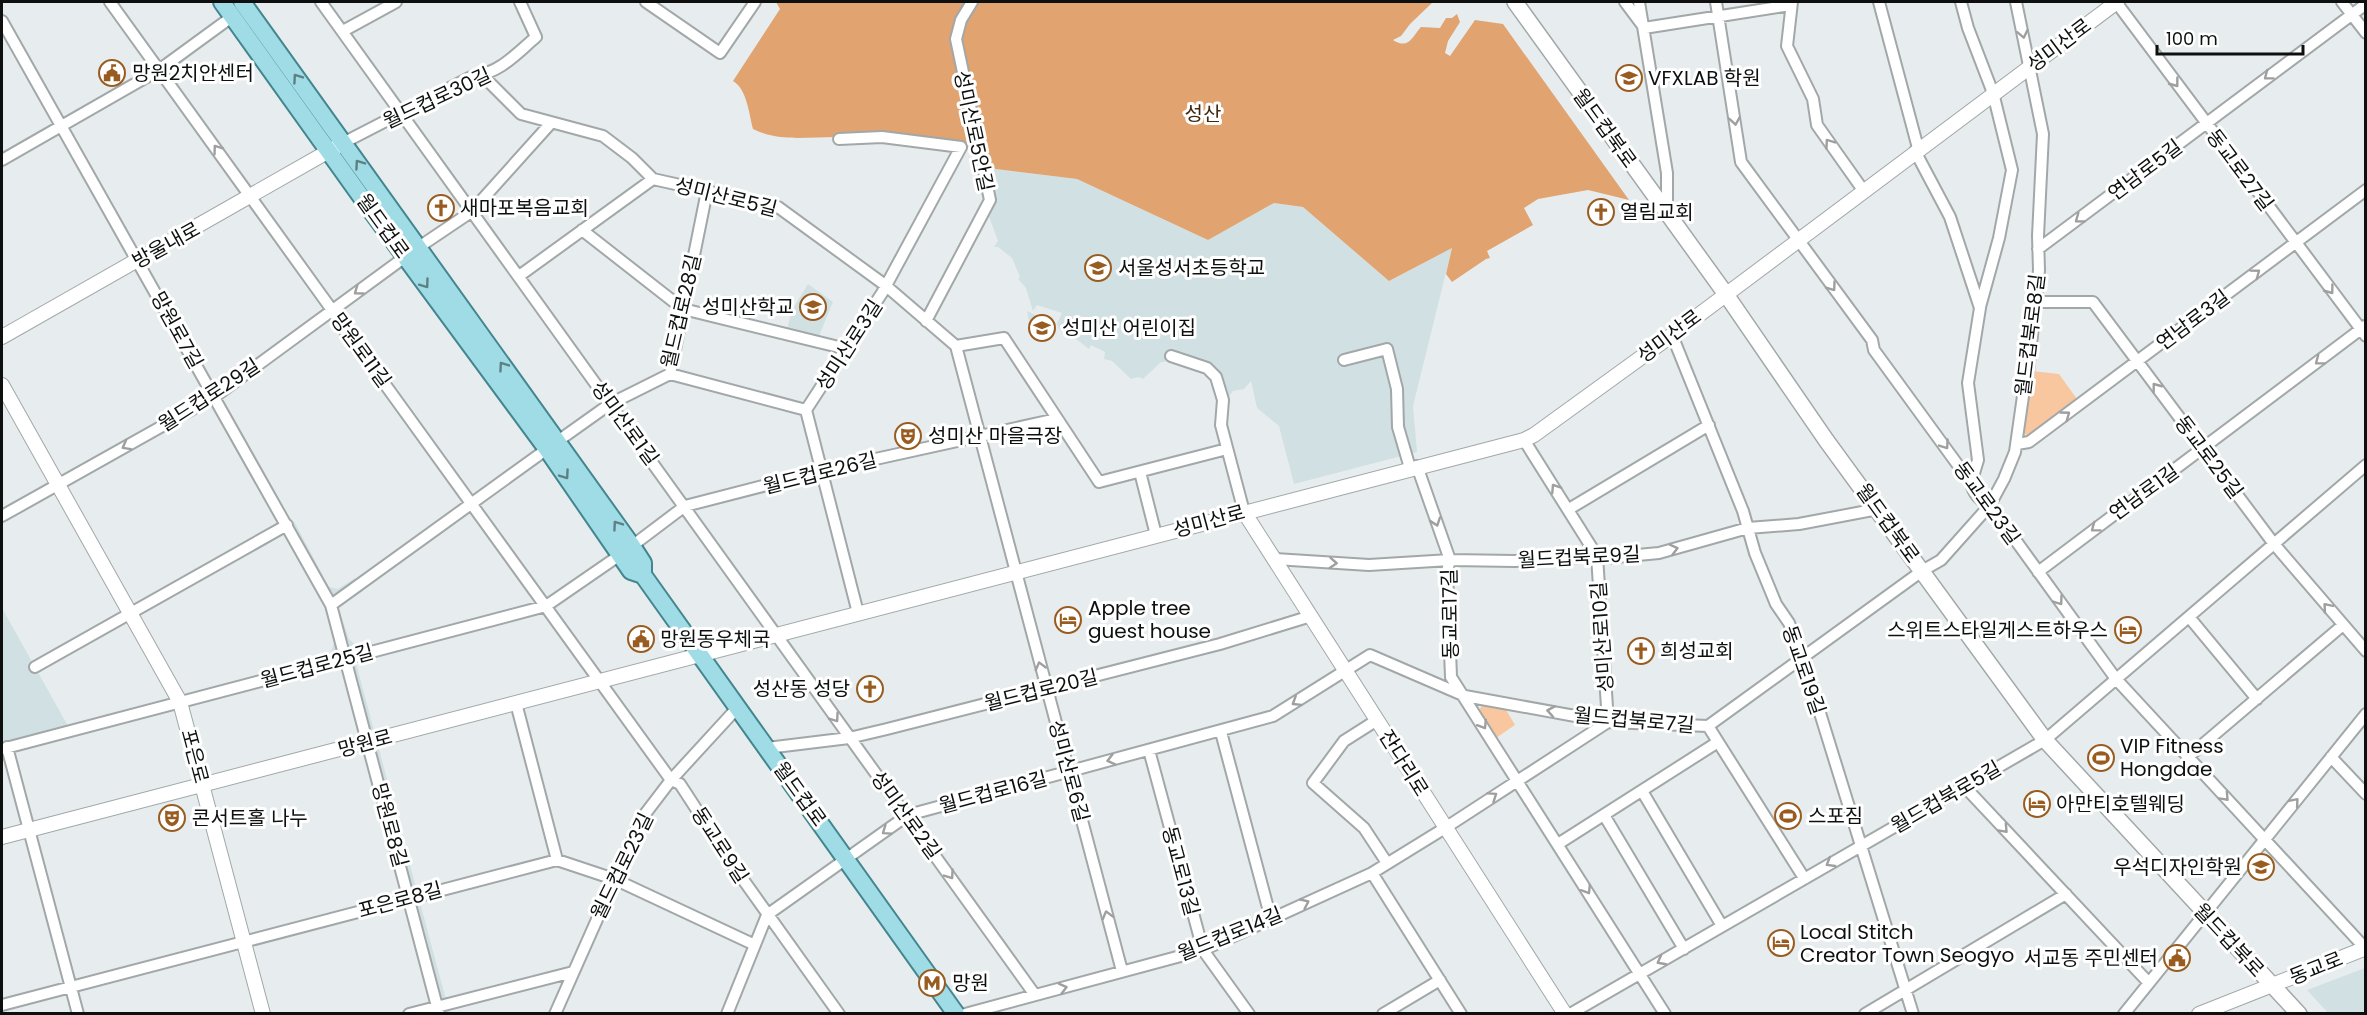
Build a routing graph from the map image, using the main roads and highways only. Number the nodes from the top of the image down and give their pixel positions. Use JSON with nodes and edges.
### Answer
{"nodes":[{"id":1,"x":222,"y":2,"type":"edge"},
{"id":2,"x":1515,"y":2,"type":"edge"},
{"id":3,"x":244,"y":7,"type":"edge"},
{"id":4,"x":956,"y":1014,"type":"edge"},
{"id":5,"x":2299,"y":1014,"type":"edge"}],
"edges":[{"from":1,"to":3,"type":"main road","name":"월드컵로"},
{"from":2,"to":5,"type":"main road","name":"월드컵북로"},
{"from":3,"to":4,"type":"main road","name":"월드컵로"}]}
